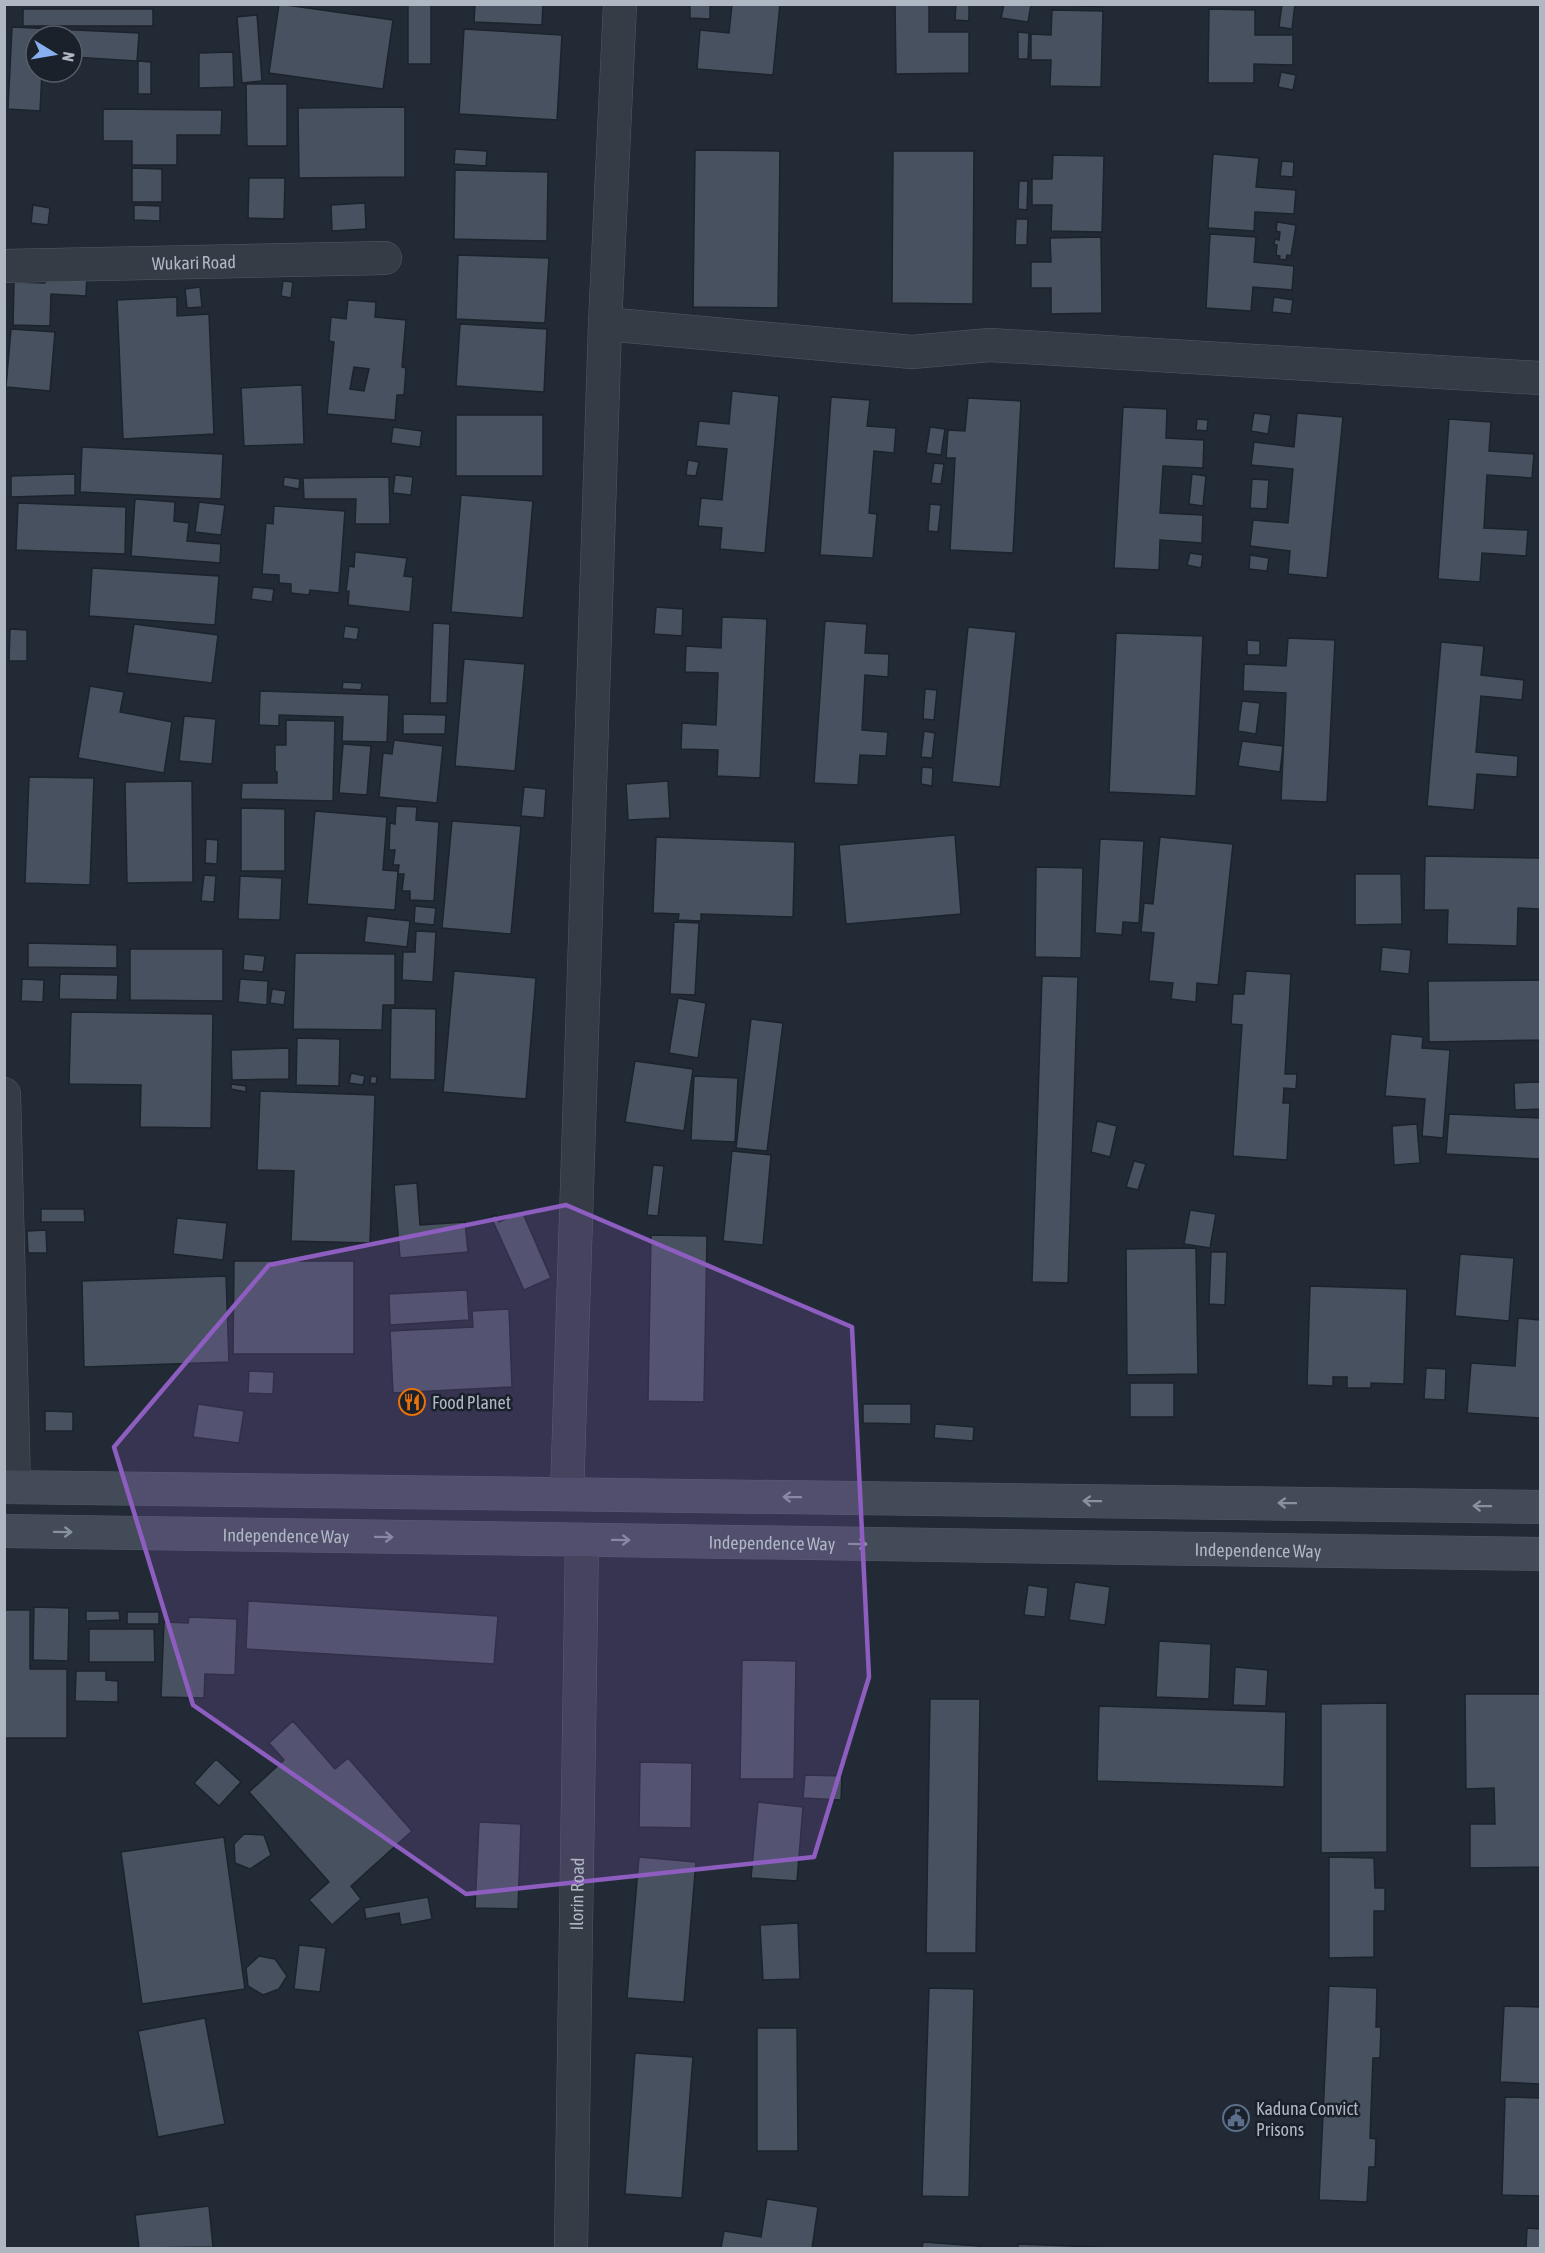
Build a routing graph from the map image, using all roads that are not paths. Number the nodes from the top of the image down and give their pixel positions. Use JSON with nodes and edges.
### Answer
{"nodes":[{"id":1,"x":620,"y":4,"type":"edge"},
{"id":2,"x":385,"y":258,"type":"dead end"},
{"id":3,"x":4,"y":267,"type":"edge"},
{"id":4,"x":605,"y":324,"type":"junction"},
{"id":5,"x":1540,"y":378,"type":"edge"},
{"id":6,"x":4,"y":1094,"type":"edge"},
{"id":7,"x":9,"y":1487,"type":"edge"},
{"id":8,"x":567,"y":1494,"type":"junction"},
{"id":9,"x":1540,"y":1507,"type":"edge"},
{"id":10,"x":4,"y":1531,"type":"edge"},
{"id":11,"x":582,"y":1540,"type":"junction"},
{"id":12,"x":1540,"y":1554,"type":"edge"},
{"id":13,"x":571,"y":2248,"type":"edge"}],
"edges":[{"from":1,"to":4,"type":"street"},
{"from":2,"to":3,"type":"street","name":"Wukari Road"},
{"from":4,"to":5,"type":"street"},
{"from":4,"to":8,"type":"street"},
{"from":6,"to":7,"type":"street"},
{"from":7,"to":8,"type":"main road"},
{"from":9,"to":8,"type":"main road","one_way":true},
{"from":10,"to":11,"type":"main road","name":"Independence Way","one_way":true},
{"from":11,"to":12,"type":"main road","name":"Independence Way","one_way":true},
{"from":11,"to":13,"type":"street","name":"Ilorin Road"}]}
